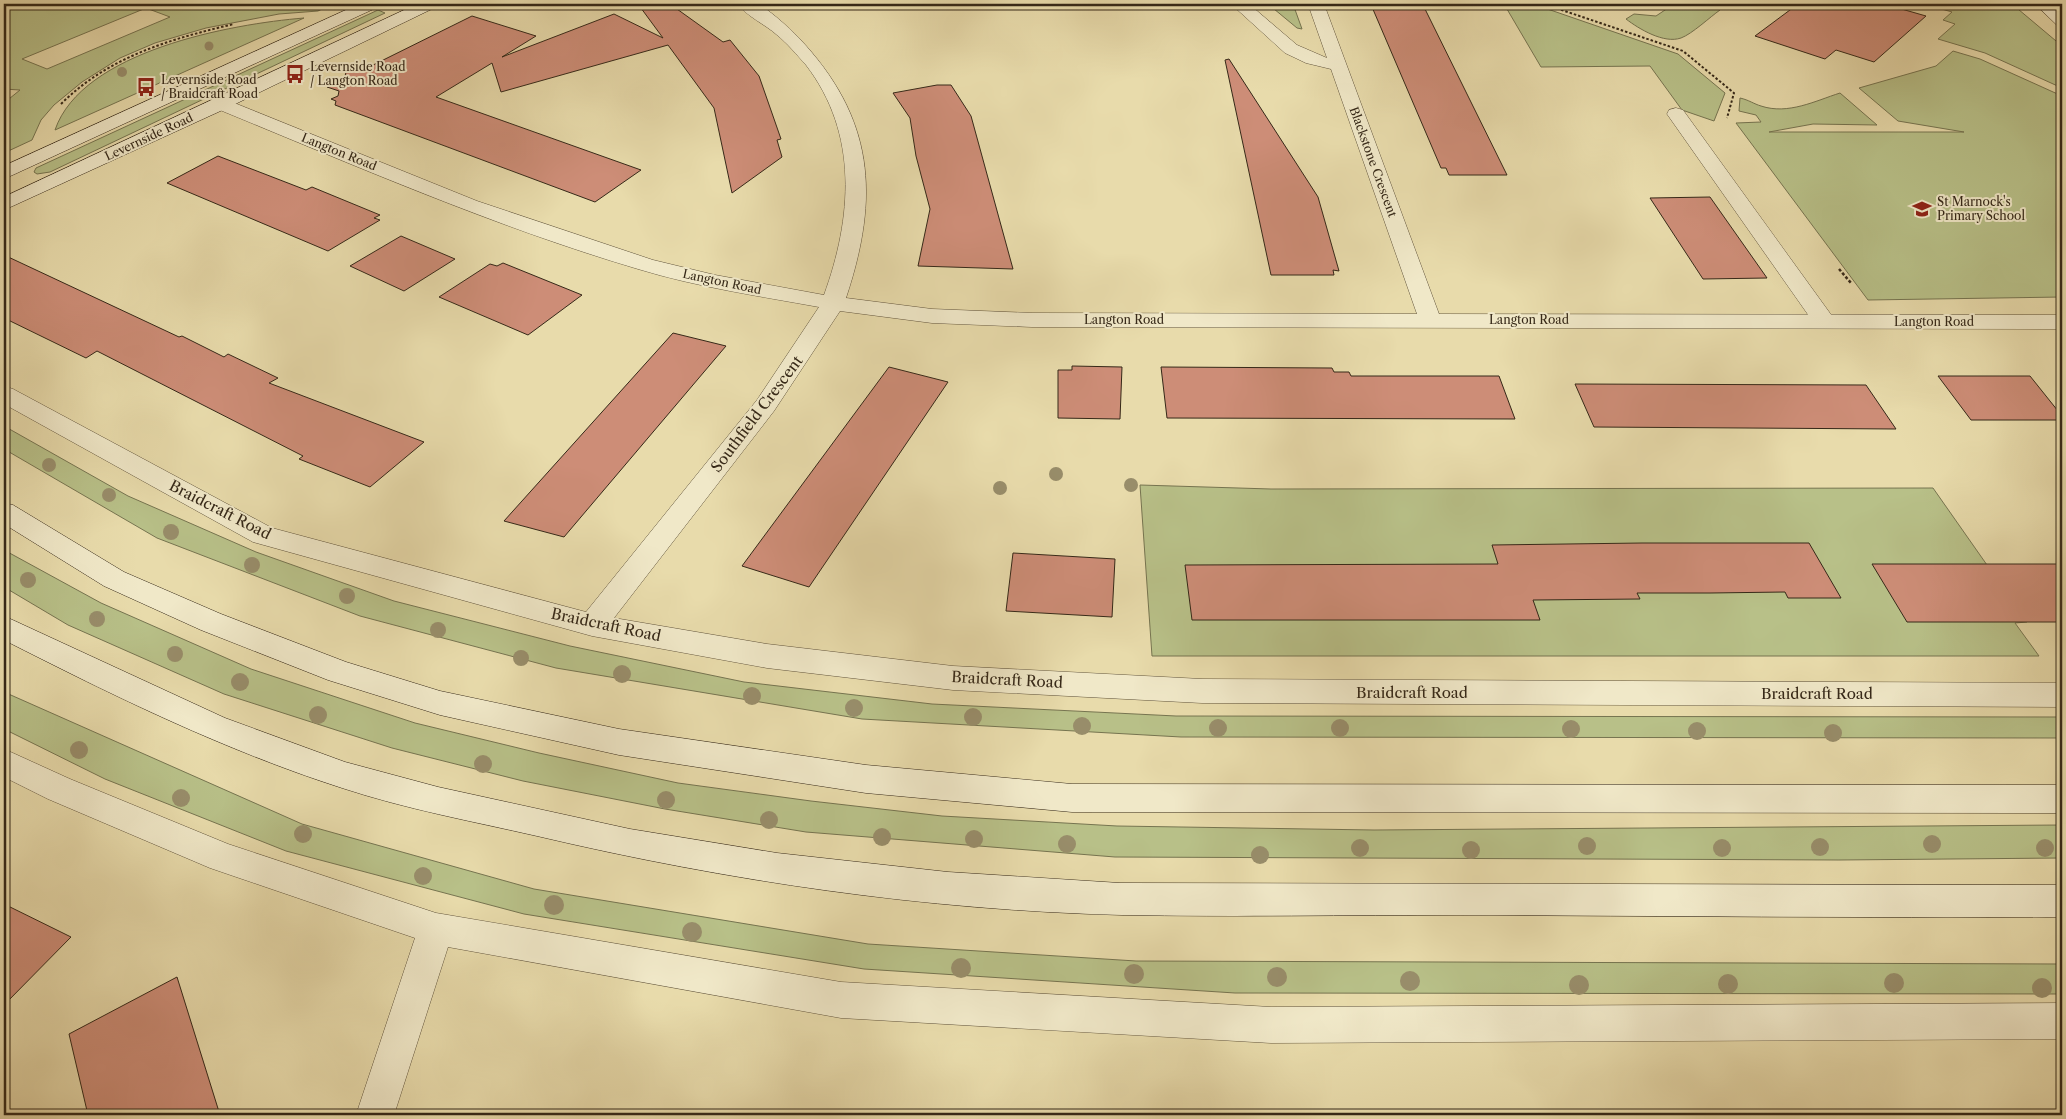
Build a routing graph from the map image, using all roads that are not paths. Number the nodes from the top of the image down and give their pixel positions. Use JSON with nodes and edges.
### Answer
{"nodes":[{"id":1,"x":372,"y":4,"type":"edge"},
{"id":2,"x":380,"y":4,"type":"edge"},
{"id":3,"x":430,"y":4,"type":"edge"},
{"id":4,"x":746,"y":4,"type":"edge"},
{"id":5,"x":1238,"y":4,"type":"edge"},
{"id":6,"x":1316,"y":4,"type":"edge"},
{"id":7,"x":2043,"y":4,"type":"edge"},
{"id":8,"x":411,"y":12,"type":"junction"},
{"id":9,"x":2062,"y":20,"type":"edge"},
{"id":10,"x":1338,"y":66,"type":"junction"},
{"id":11,"x":221,"y":104,"type":"junction"},
{"id":12,"x":1676,"y":114,"type":"dead end"},
{"id":13,"x":4,"y":175,"type":"edge"},
{"id":14,"x":31,"y":191,"type":"junction"},
{"id":15,"x":4,"y":204,"type":"edge"},
{"id":16,"x":833,"y":303,"type":"junction"},
{"id":17,"x":1430,"y":320,"type":"junction"},
{"id":18,"x":1824,"y":321,"type":"junction"},
{"id":19,"x":2062,"y":322,"type":"edge"},
{"id":20,"x":4,"y":394,"type":"edge"},
{"id":21,"x":4,"y":512,"type":"edge"},
{"id":22,"x":592,"y":625,"type":"junction"},
{"id":23,"x":4,"y":627,"type":"edge"},
{"id":24,"x":2062,"y":695,"type":"edge"},
{"id":25,"x":4,"y":762,"type":"edge"},
{"id":26,"x":2062,"y":799,"type":"edge"},
{"id":27,"x":2062,"y":901,"type":"edge"},
{"id":28,"x":436,"y":929,"type":"junction"},
{"id":29,"x":2062,"y":1021,"type":"edge"},
{"id":30,"x":375,"y":1115,"type":"edge"}],
"edges":[{"from":1,"to":13,"type":"street","name":"Levernside Road"},
{"from":2,"to":8,"type":"street"},
{"from":3,"to":8,"type":"street","name":"Levernside Road"},
{"from":4,"to":16,"type":"street","name":"Southfield Crescent"},
{"from":5,"to":10,"type":"street"},
{"from":6,"to":10,"type":"street","name":"Blackstone Crescent"},
{"from":7,"to":9,"type":"street"},
{"from":8,"to":11,"type":"street","name":"Levernside Road"},
{"from":10,"to":17,"type":"street","name":"Blackstone Crescent"},
{"from":11,"to":14,"type":"street","name":"Levernside Road"},
{"from":11,"to":16,"type":"street","name":"Langton Road"},
{"from":12,"to":18,"type":"street"},
{"from":13,"to":14,"type":"street"},
{"from":14,"to":15,"type":"street","name":"Levernside Road"},
{"from":16,"to":17,"type":"street","name":"Langton Road"},
{"from":16,"to":22,"type":"street","name":"Southfield Crescent"},
{"from":17,"to":18,"type":"street","name":"Langton Road"},
{"from":18,"to":19,"type":"street","name":"Langton Road"},
{"from":20,"to":22,"type":"street","name":"Braidcraft Road"},
{"from":21,"to":26,"type":"street"},
{"from":22,"to":24,"type":"street","name":"Braidcraft Road"},
{"from":23,"to":27,"type":"street"},
{"from":25,"to":28,"type":"street"},
{"from":28,"to":29,"type":"street"},
{"from":28,"to":30,"type":"street"}]}
